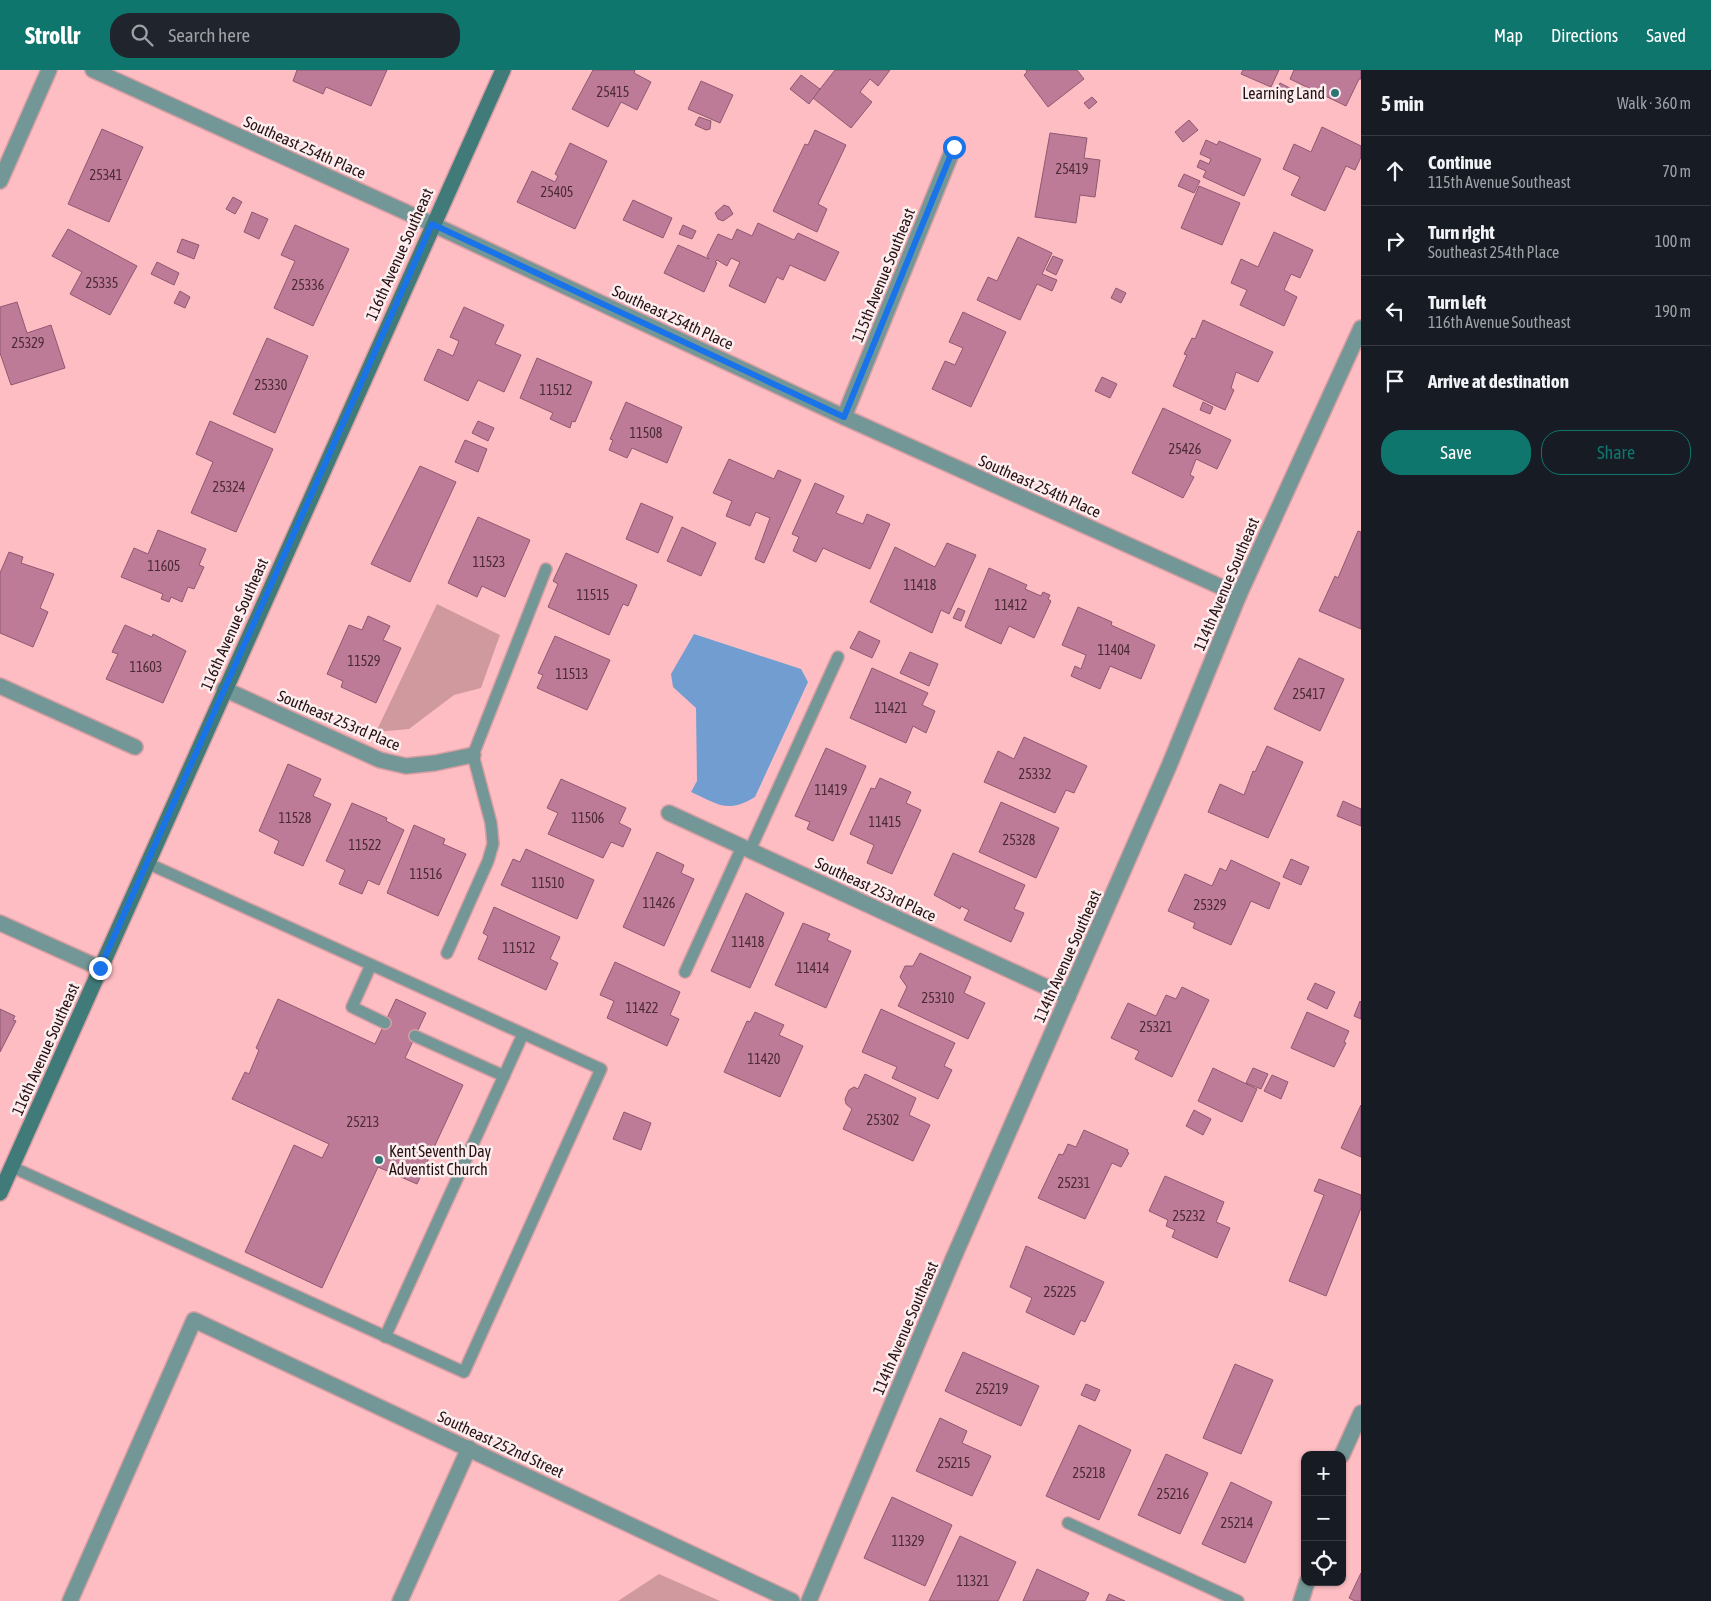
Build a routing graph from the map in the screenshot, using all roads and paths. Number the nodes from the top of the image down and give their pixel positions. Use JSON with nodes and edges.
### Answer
{"nodes":[{"id":1,"x":49,"y":70,"type":"edge"},
{"id":2,"x":93,"y":70,"type":"edge"},
{"id":3,"x":503,"y":70,"type":"edge"},
{"id":4,"x":954,"y":147,"type":"dead end"},
{"id":5,"x":0,"y":181,"type":"edge"},
{"id":6,"x":432,"y":224,"type":"junction"},
{"id":7,"x":1361,"y":328,"type":"edge"},
{"id":8,"x":844,"y":417,"type":"junction"},
{"id":9,"x":546,"y":568,"type":"dead end"},
{"id":10,"x":1239,"y":595,"type":"junction"},
{"id":11,"x":838,"y":657,"type":"dead end"},
{"id":12,"x":0,"y":686,"type":"edge"},
{"id":13,"x":224,"y":689,"type":"junction"},
{"id":14,"x":135,"y":747,"type":"dead end"},
{"id":15,"x":474,"y":755,"type":"junction"},
{"id":16,"x":670,"y":813,"type":"dead end"},
{"id":17,"x":746,"y":848,"type":"junction"},
{"id":18,"x":147,"y":863,"type":"junction"},
{"id":19,"x":0,"y":923,"type":"edge"},
{"id":20,"x":447,"y":953,"type":"dead end"},
{"id":21,"x":371,"y":965,"type":"junction"},
{"id":22,"x":100,"y":968,"type":"junction"},
{"id":23,"x":685,"y":972,"type":"dead end"},
{"id":24,"x":1068,"y":997,"type":"junction"},
{"id":25,"x":385,"y":1022,"type":"dead end"},
{"id":26,"x":523,"y":1034,"type":"junction"},
{"id":27,"x":415,"y":1036,"type":"dead end"},
{"id":28,"x":504,"y":1076,"type":"junction"},
{"id":29,"x":12,"y":1167,"type":"junction"},
{"id":30,"x":0,"y":1193,"type":"edge"},
{"id":31,"x":385,"y":1336,"type":"junction"},
{"id":32,"x":1361,"y":1413,"type":"edge"},
{"id":33,"x":469,"y":1448,"type":"junction"},
{"id":34,"x":1344,"y":1451,"type":"edge"},
{"id":35,"x":1068,"y":1523,"type":"dead end"},
{"id":36,"x":1306,"y":1586,"type":"edge"},
{"id":37,"x":70,"y":1601,"type":"edge"},
{"id":38,"x":400,"y":1601,"type":"edge"},
{"id":39,"x":792,"y":1601,"type":"edge"},
{"id":40,"x":809,"y":1601,"type":"edge"},
{"id":41,"x":1238,"y":1601,"type":"edge"},
{"id":42,"x":1301,"y":1601,"type":"edge"}],
"edges":[{"from":1,"to":5,"type":"street"},
{"from":2,"to":6,"type":"street","name":"Southeast 254th Place"},
{"from":3,"to":6,"type":"main road","name":"116th Avenue Southeast"},
{"from":4,"to":8,"type":"street","name":"115th Avenue Southeast"},
{"from":6,"to":8,"type":"street","name":"Southeast 254th Place"},
{"from":6,"to":13,"type":"main road","name":"116th Avenue Southeast"},
{"from":7,"to":10,"type":"street","name":"114th Avenue Southeast"},
{"from":8,"to":10,"type":"street","name":"Southeast 254th Place"},
{"from":9,"to":15,"type":"lane"},
{"from":10,"to":24,"type":"street","name":"114th Avenue Southeast"},
{"from":11,"to":17,"type":"lane"},
{"from":12,"to":14,"type":"street"},
{"from":13,"to":15,"type":"street","name":"Southeast 253rd Place"},
{"from":13,"to":18,"type":"main road","name":"116th Avenue Southeast"},
{"from":15,"to":20,"type":"lane"},
{"from":16,"to":17,"type":"street","name":"Southeast 253rd Place"},
{"from":17,"to":23,"type":"lane"},
{"from":17,"to":24,"type":"street","name":"Southeast 253rd Place"},
{"from":18,"to":21,"type":"lane"},
{"from":18,"to":22,"type":"main road","name":"116th Avenue Southeast"},
{"from":19,"to":22,"type":"street"},
{"from":21,"to":25,"type":"lane"},
{"from":21,"to":26,"type":"lane"},
{"from":22,"to":29,"type":"main road","name":"116th Avenue Southeast"},
{"from":24,"to":40,"type":"street","name":"114th Avenue Southeast"},
{"from":26,"to":28,"type":"lane"},
{"from":26,"to":31,"type":"lane"},
{"from":27,"to":28,"type":"lane"},
{"from":28,"to":31,"type":"lane"},
{"from":29,"to":30,"type":"main road","name":"116th Avenue Southeast"},
{"from":29,"to":31,"type":"lane"},
{"from":32,"to":34,"type":"street"},
{"from":33,"to":37,"type":"street","name":"Southeast 252nd Street"},
{"from":33,"to":38,"type":"street"},
{"from":33,"to":39,"type":"street","name":"Southeast 252nd Street"},
{"from":35,"to":41,"type":"lane"},
{"from":36,"to":42,"type":"street"}]}
